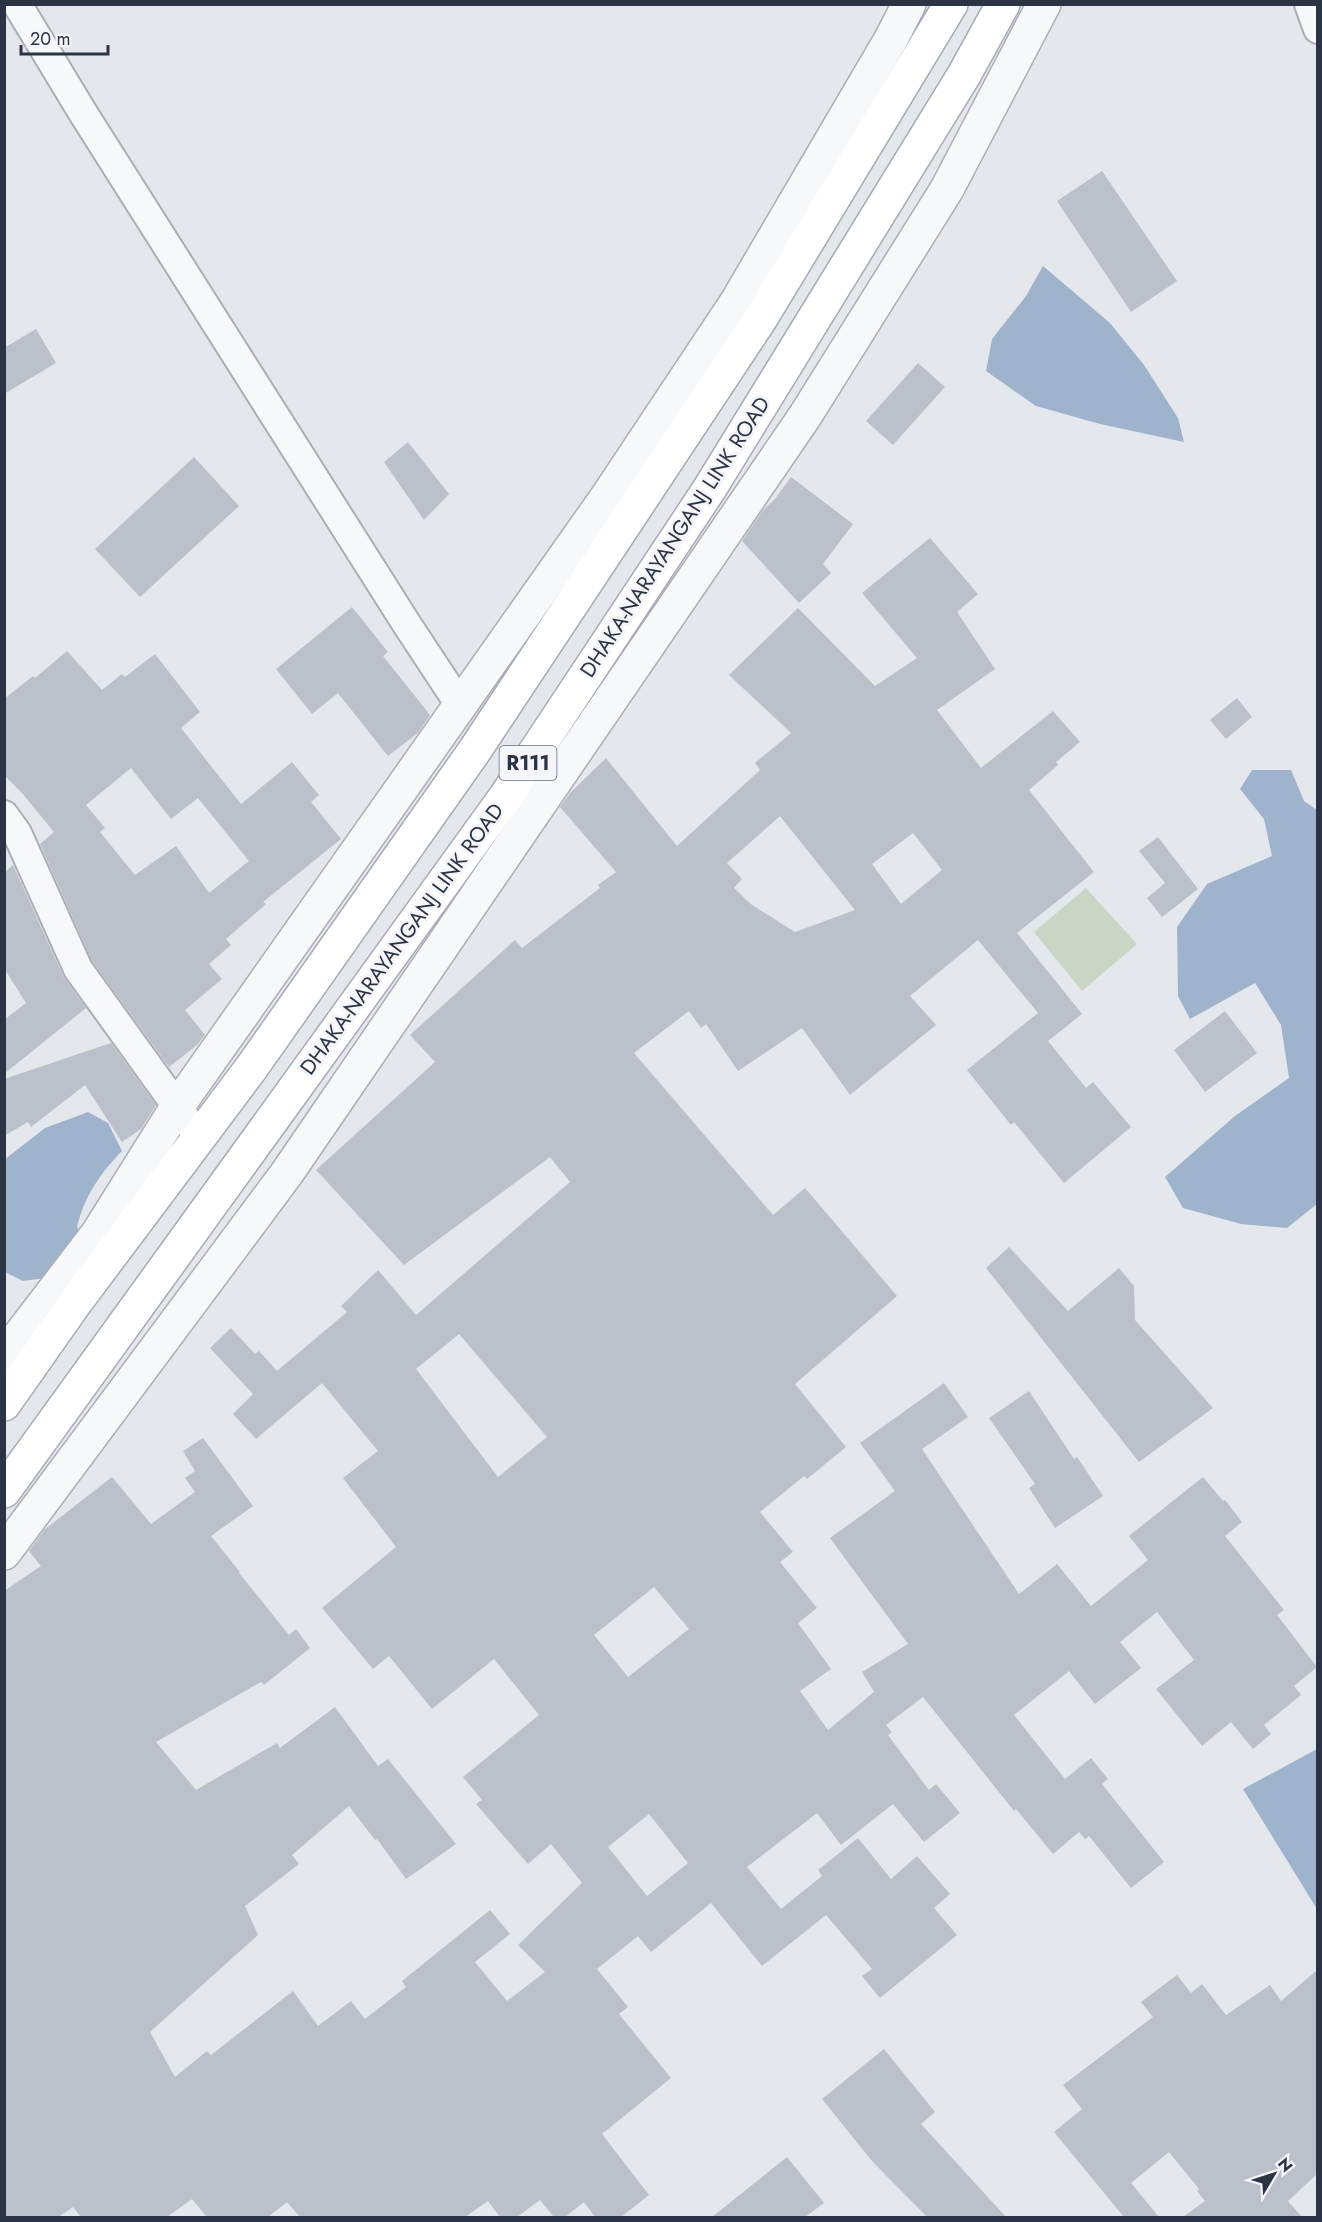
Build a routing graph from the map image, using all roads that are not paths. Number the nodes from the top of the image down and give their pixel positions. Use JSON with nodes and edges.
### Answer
{"nodes":[{"id":1,"x":17,"y":4,"type":"edge"},
{"id":2,"x":909,"y":4,"type":"edge"},
{"id":3,"x":951,"y":4,"type":"edge"},
{"id":4,"x":1003,"y":4,"type":"edge"},
{"id":5,"x":1044,"y":4,"type":"edge"},
{"id":6,"x":1309,"y":4,"type":"edge"},
{"id":7,"x":1317,"y":29,"type":"edge"},
{"id":8,"x":460,"y":705,"type":"junction"},
{"id":9,"x":4,"y":815,"type":"edge"},
{"id":10,"x":177,"y":1107,"type":"junction"},
{"id":11,"x":199,"y":1137,"type":"junction"},
{"id":12,"x":4,"y":1356,"type":"edge"},
{"id":13,"x":4,"y":1404,"type":"edge"},
{"id":14,"x":4,"y":1491,"type":"edge"},
{"id":15,"x":4,"y":1553,"type":"edge"}],
"edges":[{"from":1,"to":8,"type":"street"},
{"from":2,"to":8,"type":"street"},
{"from":3,"to":11,"type":"main road","number":"R111"},
{"from":4,"to":14,"type":"main road","name":"DHAKA-NARAYANGANJ LINK ROAD","number":"R111"},
{"from":5,"to":15,"type":"street"},
{"from":6,"to":7,"type":"street"},
{"from":8,"to":10,"type":"street"},
{"from":9,"to":10,"type":"street"},
{"from":10,"to":11,"type":"street"},
{"from":10,"to":12,"type":"street"},
{"from":11,"to":13,"type":"main road","number":"R111"}]}
